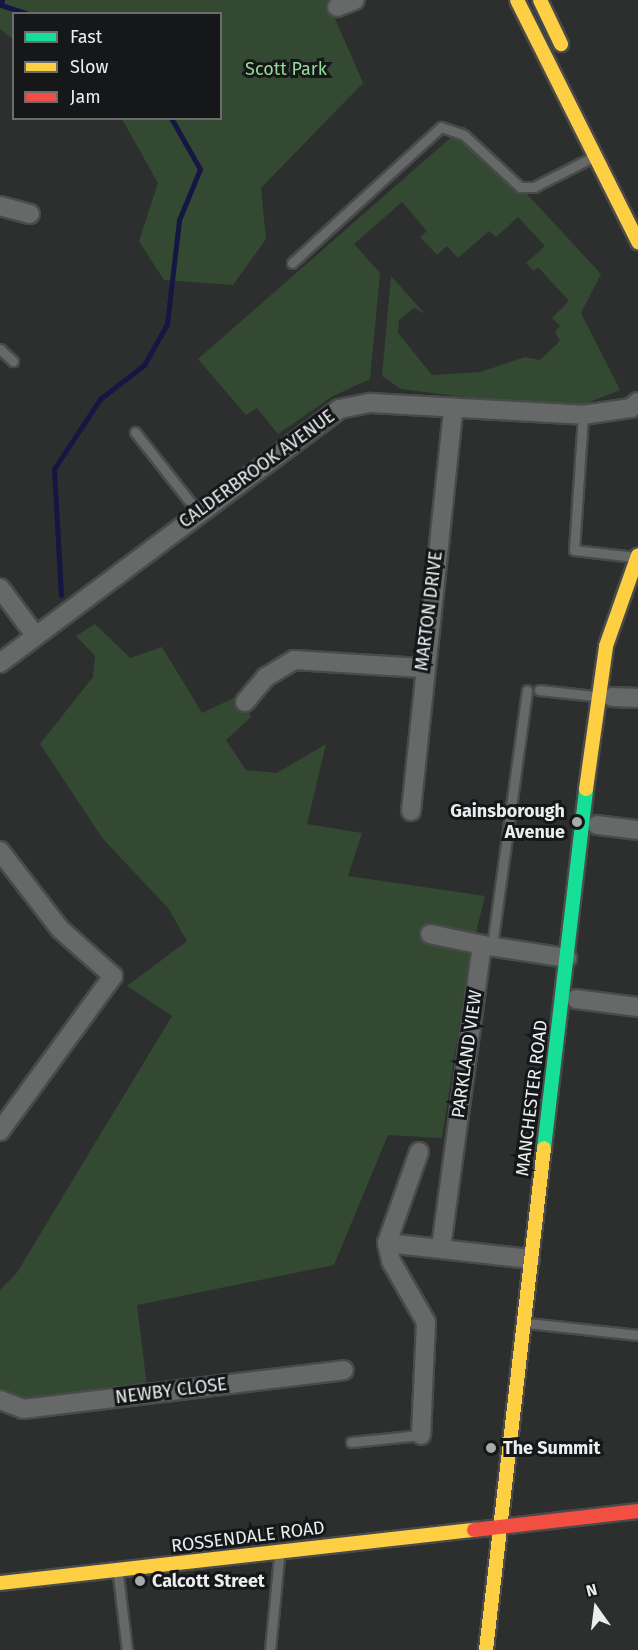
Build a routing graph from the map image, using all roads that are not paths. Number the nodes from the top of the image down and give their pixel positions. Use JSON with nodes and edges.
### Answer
{"nodes":[{"id":1,"x":517,"y":0,"type":"edge"},
{"id":2,"x":540,"y":0,"type":"edge"},
{"id":3,"x":569,"y":61,"type":"dead end"},
{"id":4,"x":598,"y":154,"type":"junction"},
{"id":5,"x":623,"y":174,"type":"dead end"},
{"id":6,"x":0,"y":206,"type":"edge"},
{"id":7,"x":638,"y":207,"type":"edge"},
{"id":8,"x":30,"y":214,"type":"dead end"},
{"id":9,"x":638,"y":242,"type":"edge"},
{"id":10,"x":292,"y":263,"type":"dead end"},
{"id":11,"x":0,"y":349,"type":"edge"},
{"id":12,"x":13,"y":361,"type":"dead end"},
{"id":13,"x":636,"y":408,"type":"edge"},
{"id":14,"x":453,"y":411,"type":"junction"},
{"id":15,"x":583,"y":414,"type":"junction"},
{"id":16,"x":135,"y":432,"type":"dead end"},
{"id":17,"x":198,"y":512,"type":"junction"},
{"id":18,"x":638,"y":556,"type":"edge"},
{"id":19,"x":0,"y":588,"type":"edge"},
{"id":20,"x":638,"y":594,"type":"edge"},
{"id":21,"x":35,"y":635,"type":"junction"},
{"id":22,"x":0,"y":663,"type":"edge"},
{"id":23,"x":422,"y":668,"type":"junction"},
{"id":24,"x":527,"y":690,"type":"dead end"},
{"id":25,"x":539,"y":690,"type":"dead end"},
{"id":26,"x":605,"y":696,"type":"junction"},
{"id":27,"x":638,"y":698,"type":"edge"},
{"id":28,"x":244,"y":702,"type":"dead end"},
{"id":29,"x":411,"y":811,"type":"dead end"},
{"id":30,"x":590,"y":824,"type":"junction"},
{"id":31,"x":638,"y":830,"type":"edge"},
{"id":32,"x":0,"y":851,"type":"edge"},
{"id":33,"x":430,"y":934,"type":"dead end"},
{"id":34,"x":487,"y":946,"type":"junction"},
{"id":35,"x":574,"y":959,"type":"junction"},
{"id":36,"x":569,"y":998,"type":"junction"},
{"id":37,"x":638,"y":1007,"type":"edge"},
{"id":38,"x":550,"y":1098,"type":"junction"},
{"id":39,"x":564,"y":1100,"type":"junction"},
{"id":40,"x":0,"y":1131,"type":"edge"},
{"id":41,"x":419,"y":1152,"type":"dead end"},
{"id":42,"x":387,"y":1242,"type":"junction"},
{"id":43,"x":441,"y":1248,"type":"junction"},
{"id":44,"x":538,"y":1260,"type":"junction"},
{"id":45,"x":532,"y":1323,"type":"junction"},
{"id":46,"x":638,"y":1335,"type":"edge"},
{"id":47,"x":344,"y":1370,"type":"dead end"},
{"id":48,"x":0,"y":1400,"type":"edge"},
{"id":49,"x":421,"y":1435,"type":"joint"},
{"id":50,"x":351,"y":1442,"type":"dead end"},
{"id":51,"x":638,"y":1511,"type":"edge"},
{"id":52,"x":515,"y":1525,"type":"junction"},
{"id":53,"x":500,"y":1526,"type":"junction"},
{"id":54,"x":279,"y":1552,"type":"junction"},
{"id":55,"x":117,"y":1570,"type":"junction"},
{"id":56,"x":0,"y":1583,"type":"edge"},
{"id":57,"x":127,"y":1650,"type":"edge"},
{"id":58,"x":270,"y":1650,"type":"edge"},
{"id":59,"x":487,"y":1650,"type":"edge"}],
"edges":[{"from":1,"to":4,"type":"main road"},
{"from":2,"to":3,"type":"main road"},
{"from":4,"to":9,"type":"main road"},
{"from":4,"to":10,"type":"lane"},
{"from":5,"to":7,"type":"main road"},
{"from":6,"to":8,"type":"street"},
{"from":11,"to":12,"type":"lane"},
{"from":13,"to":15,"type":"street","name":"CALDERBROOK AVENUE"},
{"from":14,"to":15,"type":"street","name":"CALDERBROOK AVENUE"},
{"from":14,"to":17,"type":"street","name":"CALDERBROOK AVENUE"},
{"from":14,"to":23,"type":"street","name":"MARTON DRIVE"},
{"from":15,"to":18,"type":"lane"},
{"from":16,"to":17,"type":"lane"},
{"from":17,"to":21,"type":"street","name":"CALDERBROOK AVENUE"},
{"from":18,"to":26,"type":"main road","name":"MANCHESTER ROAD"},
{"from":19,"to":21,"type":"street"},
{"from":20,"to":26,"type":"main road","name":"MANCHESTER ROAD"},
{"from":21,"to":22,"type":"street","name":"CALDERBROOK AVENUE"},
{"from":23,"to":28,"type":"street"},
{"from":23,"to":29,"type":"street","name":"MARTON DRIVE"},
{"from":24,"to":34,"type":"lane"},
{"from":25,"to":26,"type":"lane"},
{"from":26,"to":27,"type":"street"},
{"from":26,"to":30,"type":"main road","name":"MANCHESTER ROAD"},
{"from":30,"to":31,"type":"street"},
{"from":30,"to":35,"type":"main road","name":"MANCHESTER ROAD"},
{"from":32,"to":40,"type":"street"},
{"from":33,"to":34,"type":"street"},
{"from":34,"to":35,"type":"street"},
{"from":34,"to":43,"type":"street","name":"PARKLAND VIEW"},
{"from":35,"to":36,"type":"main road","name":"MANCHESTER ROAD"},
{"from":36,"to":37,"type":"street"},
{"from":36,"to":38,"type":"main road","name":"MANCHESTER ROAD"},
{"from":36,"to":39,"type":"main road","name":"MANCHESTER ROAD"},
{"from":38,"to":39,"type":"main road"},
{"from":38,"to":44,"type":"main road","name":"MANCHESTER ROAD"},
{"from":39,"to":44,"type":"main road","name":"MANCHESTER ROAD"},
{"from":41,"to":42,"type":"street"},
{"from":42,"to":43,"type":"street"},
{"from":42,"to":49,"type":"street"},
{"from":43,"to":44,"type":"street"},
{"from":44,"to":45,"type":"main road","name":"MANCHESTER ROAD"},
{"from":45,"to":46,"type":"lane"},
{"from":45,"to":52,"type":"main road","name":"MANCHESTER ROAD"},
{"from":45,"to":53,"type":"main road","name":"MANCHESTER ROAD"},
{"from":47,"to":48,"type":"street","name":"NEWBY CLOSE"},
{"from":49,"to":50,"type":"lane"},
{"from":51,"to":52,"type":"main road","name":"ROSSENDALE ROAD"},
{"from":52,"to":53,"type":"main road","name":"ROSSENDALE ROAD"},
{"from":52,"to":59,"type":"main road","name":"MANCHESTER ROAD"},
{"from":53,"to":54,"type":"main road","name":"ROSSENDALE ROAD"},
{"from":53,"to":59,"type":"main road","name":"MANCHESTER ROAD"},
{"from":54,"to":55,"type":"main road","name":"ROSSENDALE ROAD"},
{"from":54,"to":58,"type":"lane"},
{"from":55,"to":56,"type":"main road","name":"ROSSENDALE ROAD"},
{"from":55,"to":57,"type":"lane"}]}
